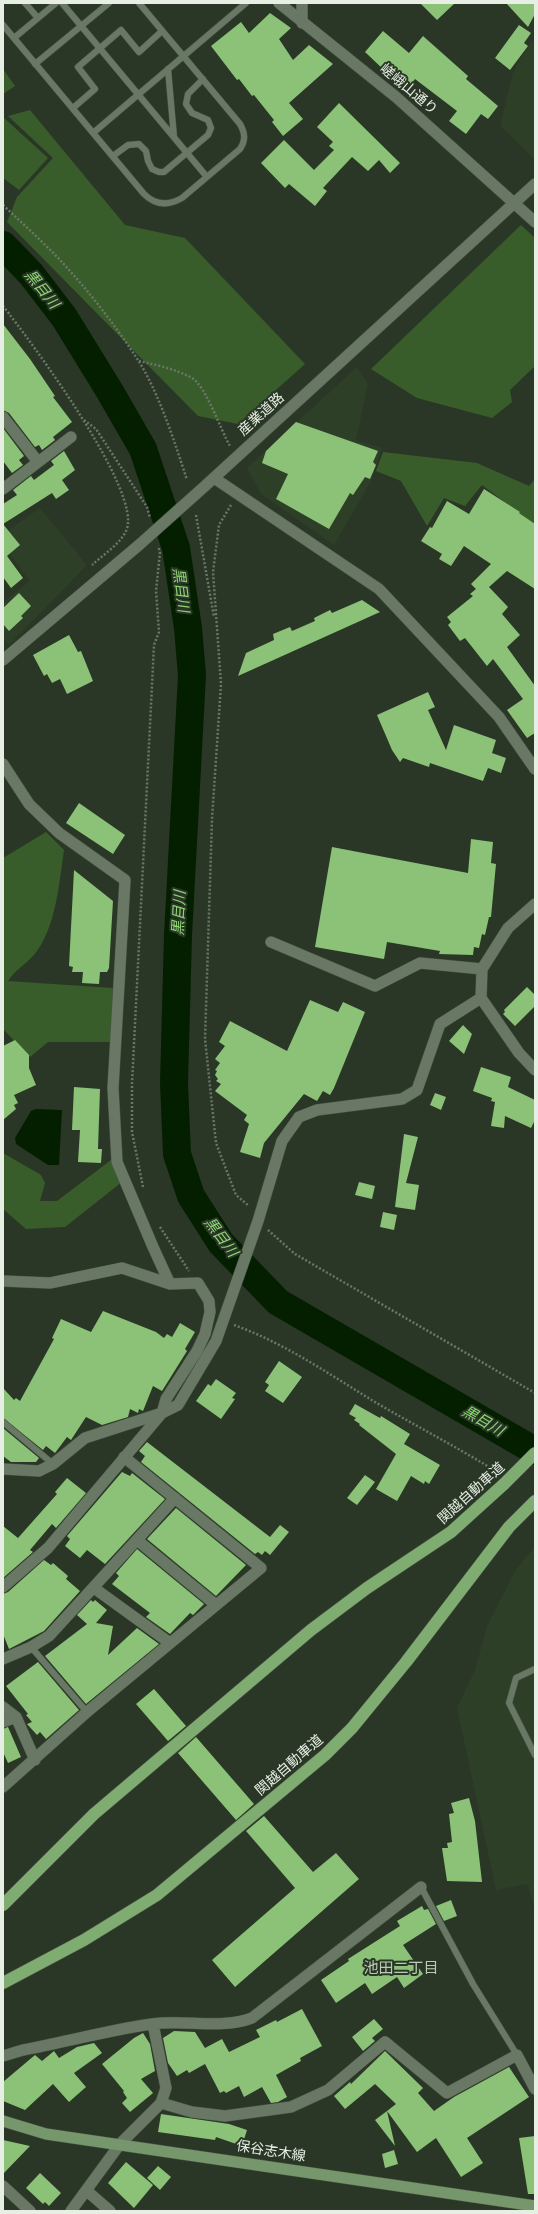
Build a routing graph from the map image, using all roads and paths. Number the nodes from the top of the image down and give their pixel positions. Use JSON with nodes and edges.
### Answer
{"nodes":[{"id":1,"x":25,"y":3,"type":"edge"},
{"id":2,"x":56,"y":3,"type":"edge"},
{"id":3,"x":62,"y":3,"type":"edge"},
{"id":4,"x":109,"y":3,"type":"edge"},
{"id":5,"x":139,"y":3,"type":"edge"},
{"id":6,"x":246,"y":3,"type":"edge"},
{"id":7,"x":279,"y":3,"type":"edge"},
{"id":8,"x":302,"y":3,"type":"edge"},
{"id":9,"x":38,"y":18,"type":"junction"},
{"id":10,"x":302,"y":23,"type":"junction"},
{"id":11,"x":3,"y":25,"type":"edge"},
{"id":12,"x":81,"y":26,"type":"junction"},
{"id":13,"x":162,"y":31,"type":"junction"},
{"id":14,"x":14,"y":38,"type":"junction"},
{"id":15,"x":100,"y":48,"type":"junction"},
{"id":16,"x":184,"y":56,"type":"junction"},
{"id":17,"x":36,"y":64,"type":"junction"},
{"id":18,"x":168,"y":69,"type":"junction"},
{"id":19,"x":203,"y":79,"type":"junction"},
{"id":20,"x":138,"y":94,"type":"junction"},
{"id":21,"x":73,"y":108,"type":"junction"},
{"id":22,"x":94,"y":133,"type":"junction"},
{"id":23,"x":174,"y":137,"type":"junction"},
{"id":24,"x":187,"y":153,"type":"junction"},
{"id":25,"x":113,"y":156,"type":"junction"},
{"id":26,"x":207,"y":177,"type":"junction"},
{"id":27,"x":535,"y":184,"type":"edge"},
{"id":28,"x":514,"y":203,"type":"junction"},
{"id":29,"x":3,"y":205,"type":"edge"},
{"id":30,"x":535,"y":222,"type":"edge"},
{"id":31,"x":3,"y":306,"type":"edge"},
{"id":32,"x":138,"y":361,"type":"junction"},
{"id":33,"x":3,"y":417,"type":"edge"},
{"id":34,"x":84,"y":420,"type":"junction"},
{"id":35,"x":71,"y":438,"type":"dead end"},
{"id":36,"x":236,"y":457,"type":"junction"},
{"id":37,"x":38,"y":462,"type":"junction"},
{"id":38,"x":188,"y":480,"type":"dead end"},
{"id":39,"x":209,"y":482,"type":"junction"},
{"id":40,"x":3,"y":489,"type":"edge"},
{"id":41,"x":237,"y":495,"type":"junction"},
{"id":42,"x":196,"y":515,"type":"dead end"},
{"id":43,"x":151,"y":522,"type":"dead end"},
{"id":44,"x":127,"y":530,"type":"dead end"},
{"id":45,"x":158,"y":544,"type":"dead end"},
{"id":46,"x":216,"y":629,"type":"junction"},
{"id":47,"x":3,"y":660,"type":"edge"},
{"id":48,"x":3,"y":764,"type":"edge"},
{"id":49,"x":535,"y":769,"type":"edge"},
{"id":50,"x":535,"y":904,"type":"edge"},
{"id":51,"x":271,"y":942,"type":"dead end"},
{"id":52,"x":482,"y":969,"type":"junction"},
{"id":53,"x":482,"y":998,"type":"junction"},
{"id":54,"x":535,"y":1070,"type":"edge"},
{"id":55,"x":145,"y":1191,"type":"dead end"},
{"id":56,"x":258,"y":1221,"type":"junction"},
{"id":57,"x":158,"y":1222,"type":"dead end"},
{"id":58,"x":3,"y":1281,"type":"edge"},
{"id":59,"x":198,"y":1283,"type":"junction"},
{"id":60,"x":170,"y":1284,"type":"junction"},
{"id":61,"x":225,"y":1317,"type":"junction"},
{"id":62,"x":535,"y":1393,"type":"edge"},
{"id":63,"x":162,"y":1413,"type":"junction"},
{"id":64,"x":3,"y":1422,"type":"edge"},
{"id":65,"x":463,"y":1451,"type":"dead end"},
{"id":66,"x":535,"y":1453,"type":"edge"},
{"id":67,"x":124,"y":1457,"type":"junction"},
{"id":68,"x":53,"y":1464,"type":"junction"},
{"id":69,"x":3,"y":1469,"type":"edge"},
{"id":70,"x":175,"y":1498,"type":"junction"},
{"id":71,"x":534,"y":1502,"type":"edge"},
{"id":72,"x":137,"y":1540,"type":"junction"},
{"id":73,"x":3,"y":1587,"type":"edge"},
{"id":74,"x":94,"y":1588,"type":"junction"},
{"id":75,"x":216,"y":1605,"type":"junction"},
{"id":76,"x":170,"y":1643,"type":"junction"},
{"id":77,"x":31,"y":1647,"type":"junction"},
{"id":78,"x":3,"y":1659,"type":"edge"},
{"id":79,"x":535,"y":1668,"type":"edge"},
{"id":80,"x":3,"y":1707,"type":"edge"},
{"id":81,"x":87,"y":1712,"type":"junction"},
{"id":82,"x":16,"y":1717,"type":"junction"},
{"id":83,"x":3,"y":1722,"type":"edge"},
{"id":84,"x":535,"y":1755,"type":"edge"},
{"id":85,"x":35,"y":1760,"type":"junction"},
{"id":86,"x":3,"y":1787,"type":"edge"},
{"id":87,"x":421,"y":1887,"type":"joint"},
{"id":88,"x":3,"y":1905,"type":"edge"},
{"id":89,"x":3,"y":1983,"type":"edge"},
{"id":90,"x":153,"y":2024,"type":"junction"},
{"id":91,"x":517,"y":2055,"type":"junction"},
{"id":92,"x":3,"y":2056,"type":"edge"},
{"id":93,"x":535,"y":2089,"type":"edge"},
{"id":94,"x":161,"y":2103,"type":"junction"},
{"id":95,"x":3,"y":2121,"type":"edge"},
{"id":96,"x":120,"y":2144,"type":"junction"},
{"id":97,"x":3,"y":2186,"type":"edge"},
{"id":98,"x":86,"y":2191,"type":"junction"},
{"id":99,"x":535,"y":2206,"type":"edge"},
{"id":100,"x":30,"y":2211,"type":"edge"},
{"id":101,"x":71,"y":2211,"type":"edge"},
{"id":102,"x":110,"y":2211,"type":"edge"}],
"edges":[{"from":1,"to":9,"type":"lane"},
{"from":2,"to":9,"type":"lane"},
{"from":3,"to":12,"type":"lane"},
{"from":4,"to":12,"type":"lane"},
{"from":5,"to":13,"type":"lane"},
{"from":6,"to":16,"type":"lane"},
{"from":7,"to":10,"type":"street","name":"嵯峨山通り"},
{"from":8,"to":10,"type":"street"},
{"from":9,"to":14,"type":"lane"},
{"from":10,"to":28,"type":"street","name":"嵯峨山通り"},
{"from":11,"to":14,"type":"lane"},
{"from":12,"to":15,"type":"lane"},
{"from":12,"to":17,"type":"lane"},
{"from":13,"to":15,"type":"lane"},
{"from":13,"to":16,"type":"lane"},
{"from":14,"to":17,"type":"lane"},
{"from":15,"to":20,"type":"lane"},
{"from":15,"to":21,"type":"lane"},
{"from":16,"to":18,"type":"lane"},
{"from":16,"to":19,"type":"lane"},
{"from":17,"to":21,"type":"lane"},
{"from":18,"to":20,"type":"lane"},
{"from":18,"to":23,"type":"lane"},
{"from":19,"to":24,"type":"lane"},
{"from":19,"to":26,"type":"lane"},
{"from":20,"to":22,"type":"lane"},
{"from":20,"to":23,"type":"lane"},
{"from":21,"to":22,"type":"lane"},
{"from":22,"to":25,"type":"lane"},
{"from":23,"to":24,"type":"lane"},
{"from":24,"to":25,"type":"lane"},
{"from":24,"to":26,"type":"lane"},
{"from":25,"to":26,"type":"lane"},
{"from":27,"to":28,"type":"street","name":"産業道路"},
{"from":28,"to":30,"type":"street","name":"嵯峨山通り"},
{"from":28,"to":36,"type":"street","name":"産業道路"},
{"from":29,"to":32,"type":"path"},
{"from":31,"to":34,"type":"path"},
{"from":32,"to":36,"type":"path"},
{"from":32,"to":38,"type":"path"},
{"from":33,"to":37,"type":"street"},
{"from":34,"to":43,"type":"path"},
{"from":34,"to":44,"type":"path"},
{"from":35,"to":37,"type":"street"},
{"from":36,"to":39,"type":"street","name":"産業道路"},
{"from":37,"to":40,"type":"street"},
{"from":39,"to":41,"type":"street"},
{"from":39,"to":47,"type":"street","name":"産業道路","bridge":true},
{"from":41,"to":46,"type":"path"},
{"from":41,"to":49,"type":"street"},
{"from":42,"to":46,"type":"path"},
{"from":45,"to":55,"type":"path"},
{"from":46,"to":56,"type":"path"},
{"from":48,"to":60,"type":"street"},
{"from":50,"to":52,"type":"street"},
{"from":51,"to":52,"type":"street"},
{"from":52,"to":53,"type":"street"},
{"from":53,"to":54,"type":"street"},
{"from":53,"to":56,"type":"street"},
{"from":56,"to":61,"type":"street"},
{"from":56,"to":62,"type":"path"},
{"from":57,"to":59,"type":"path"},
{"from":58,"to":60,"type":"street"},
{"from":59,"to":60,"type":"street"},
{"from":59,"to":63,"type":"street"},
{"from":61,"to":63,"type":"street"},
{"from":61,"to":65,"type":"path"},
{"from":63,"to":67,"type":"street"},
{"from":63,"to":68,"type":"street"},
{"from":64,"to":68,"type":"lane"},
{"from":66,"to":88,"type":"highway","name":"関越自動車道","bridge":true},
{"from":67,"to":70,"type":"street"},
{"from":67,"to":73,"type":"street"},
{"from":68,"to":69,"type":"street"},
{"from":70,"to":72,"type":"street"},
{"from":70,"to":75,"type":"street"},
{"from":71,"to":89,"type":"highway","name":"関越自動車道"},
{"from":72,"to":74,"type":"street"},
{"from":72,"to":75,"type":"street"},
{"from":74,"to":76,"type":"street"},
{"from":74,"to":77,"type":"street"},
{"from":75,"to":76,"type":"street"},
{"from":76,"to":81,"type":"street"},
{"from":77,"to":78,"type":"street"},
{"from":77,"to":81,"type":"lane"},
{"from":79,"to":84,"type":"lane"},
{"from":80,"to":82,"type":"street"},
{"from":81,"to":85,"type":"street"},
{"from":82,"to":83,"type":"street"},
{"from":82,"to":85,"type":"street"},
{"from":85,"to":86,"type":"street"},
{"from":87,"to":90,"type":"street"},
{"from":87,"to":91,"type":"lane"},
{"from":90,"to":92,"type":"street"},
{"from":90,"to":94,"type":"street"},
{"from":91,"to":93,"type":"street"},
{"from":91,"to":94,"type":"street"},
{"from":94,"to":96,"type":"street"},
{"from":95,"to":96,"type":"main road","name":"保谷志木線"},
{"from":96,"to":98,"type":"street"},
{"from":96,"to":99,"type":"main road","name":"保谷志木線"},
{"from":97,"to":100,"type":"street"},
{"from":98,"to":101,"type":"street"},
{"from":98,"to":102,"type":"street"}]}
